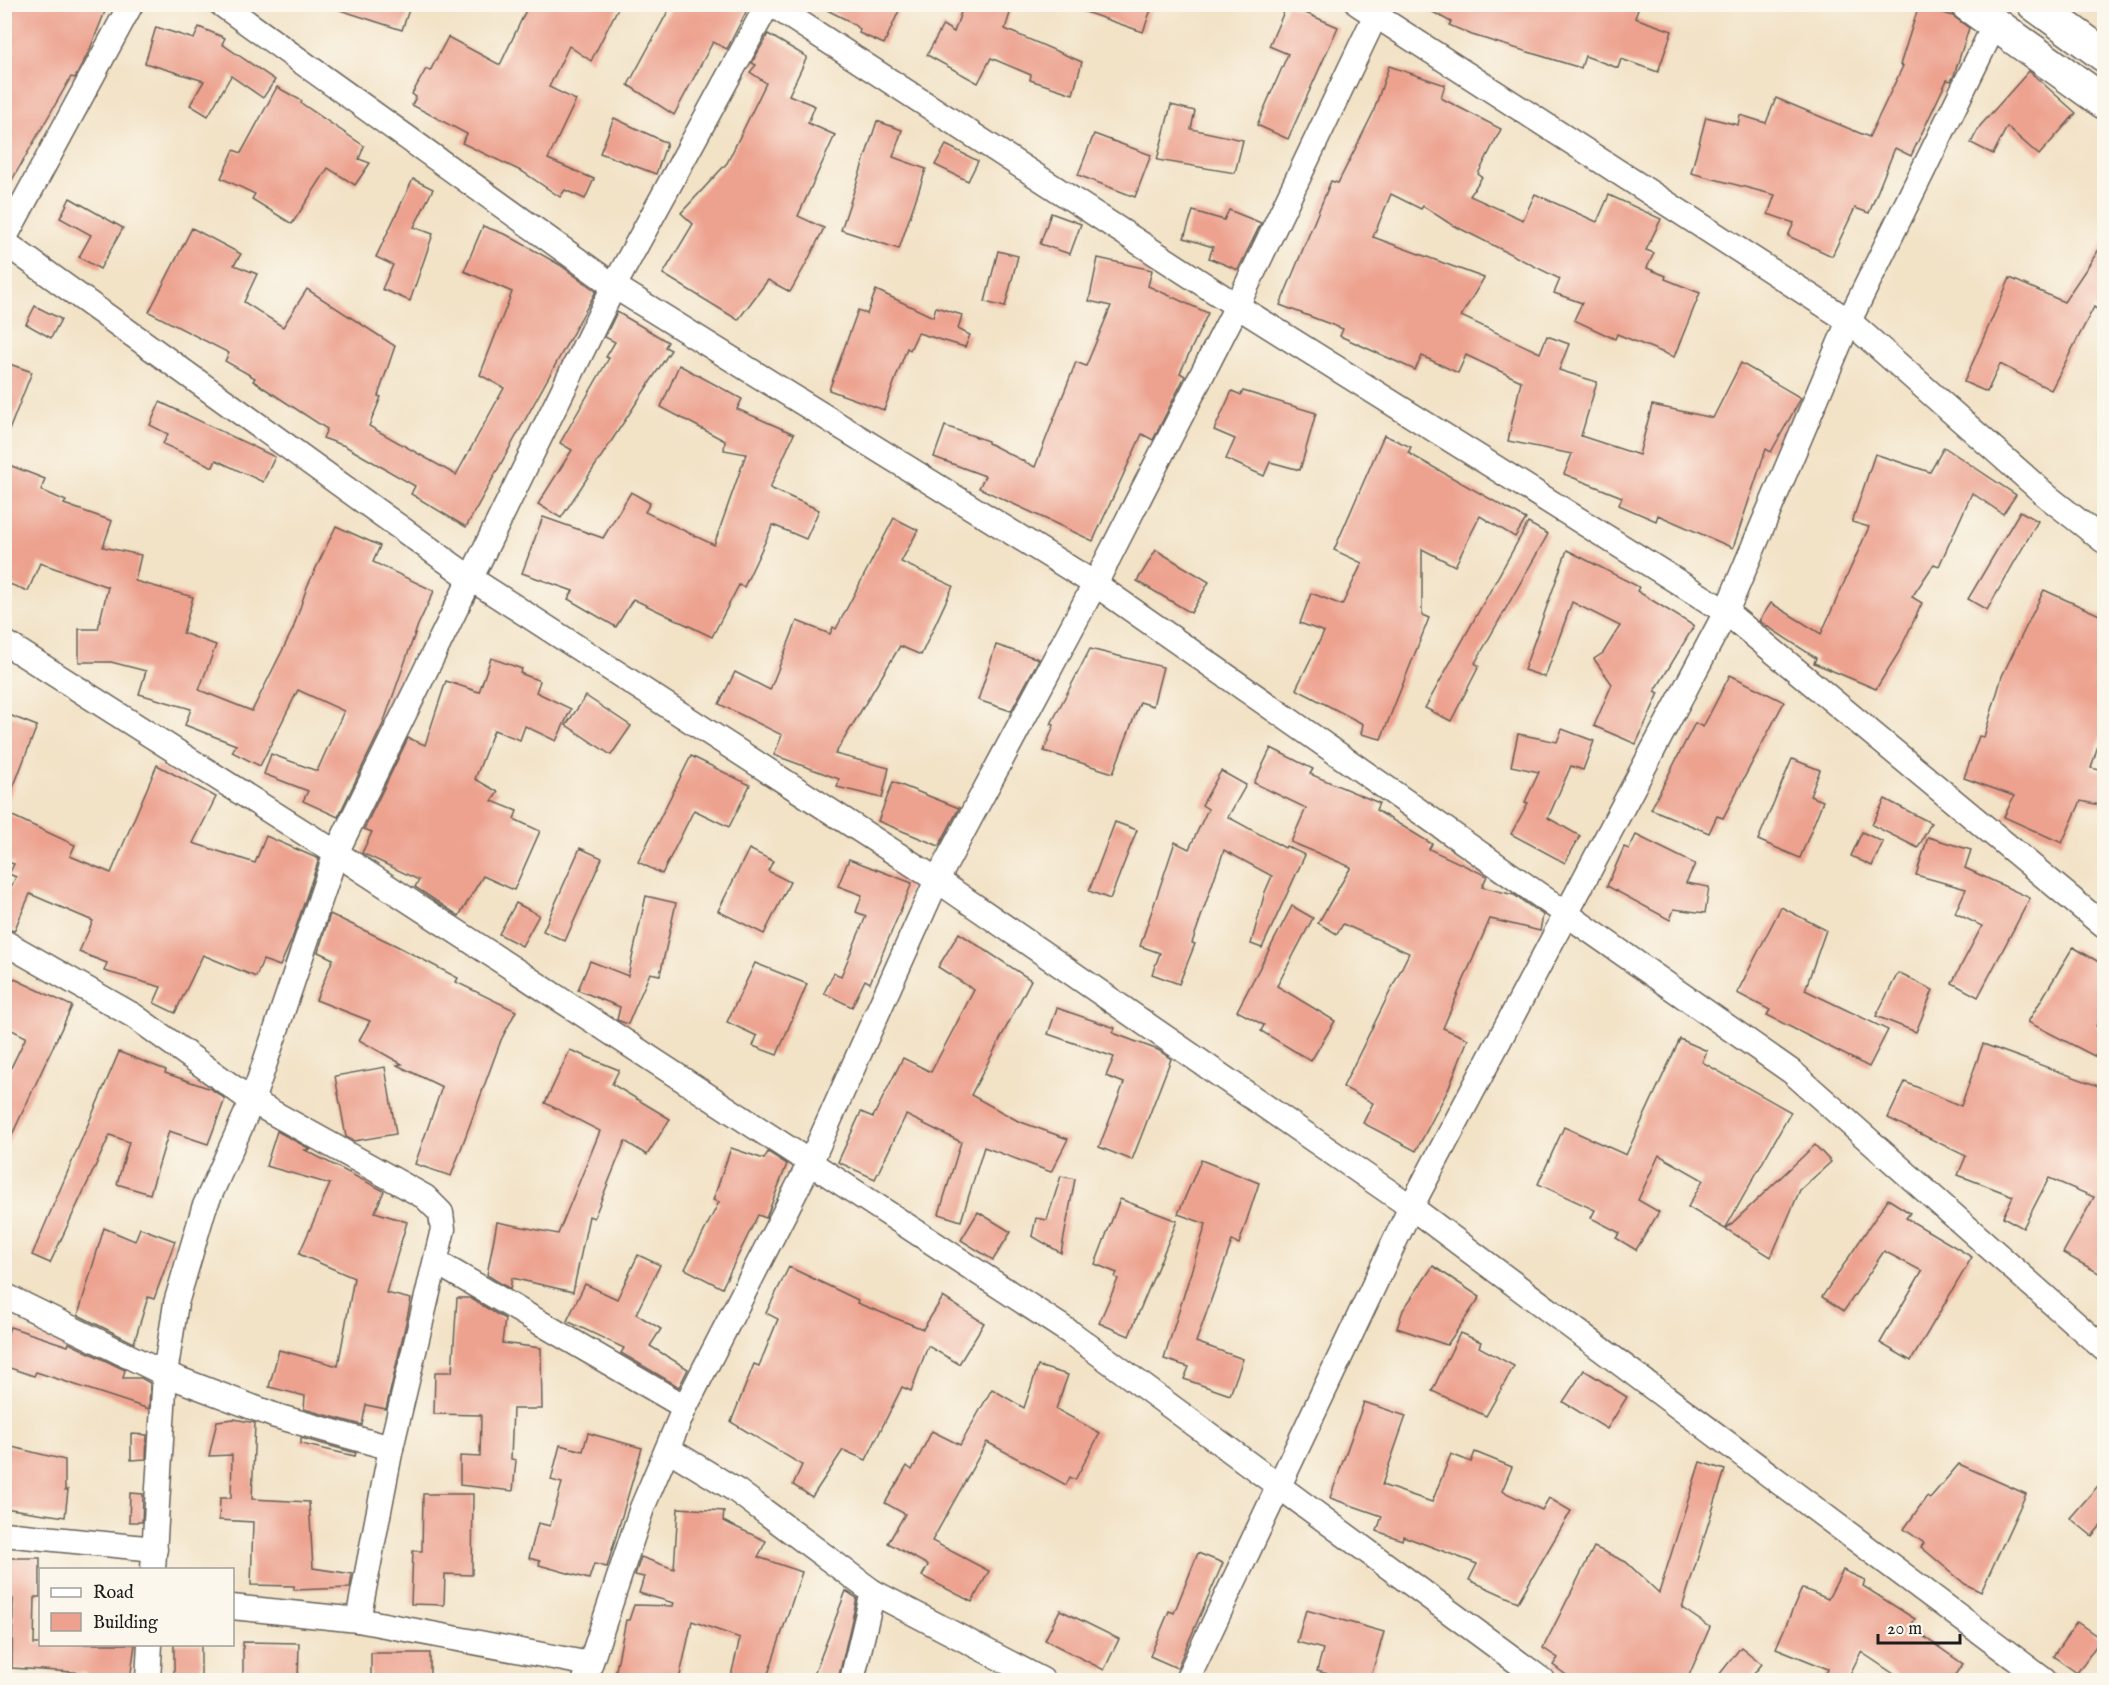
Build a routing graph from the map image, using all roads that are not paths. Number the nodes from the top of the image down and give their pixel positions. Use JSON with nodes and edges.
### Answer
{"nodes":[{"id":1,"x":131,"y":4,"type":"edge"},
{"id":2,"x":221,"y":4,"type":"edge"},
{"id":3,"x":769,"y":4,"type":"edge"},
{"id":4,"x":1967,"y":4,"type":"edge"},
{"id":5,"x":2034,"y":4,"type":"edge"},
{"id":6,"x":1371,"y":8,"type":"edge"},
{"id":7,"x":1995,"y":24,"type":"junction"},
{"id":8,"x":2104,"y":55,"type":"edge"},
{"id":9,"x":2104,"y":102,"type":"edge"},
{"id":10,"x":4,"y":241,"type":"edge"},
{"id":11,"x":614,"y":286,"type":"junction"},
{"id":12,"x":1237,"y":306,"type":"junction"},
{"id":13,"x":1849,"y":321,"type":"junction"},
{"id":14,"x":2104,"y":541,"type":"edge"},
{"id":15,"x":470,"y":578,"type":"junction"},
{"id":16,"x":1095,"y":584,"type":"junction"},
{"id":17,"x":1726,"y":612,"type":"junction"},
{"id":18,"x":4,"y":642,"type":"edge"},
{"id":19,"x":336,"y":853,"type":"junction"},
{"id":20,"x":937,"y":880,"type":"junction"},
{"id":21,"x":1564,"y":915,"type":"junction"},
{"id":22,"x":2104,"y":926,"type":"edge"},
{"id":23,"x":4,"y":942,"type":"edge"},
{"id":24,"x":252,"y":1101,"type":"junction"},
{"id":25,"x":811,"y":1161,"type":"junction"},
{"id":26,"x":1411,"y":1207,"type":"junction"},
{"id":27,"x":436,"y":1262,"type":"junction"},
{"id":28,"x":4,"y":1295,"type":"edge"},
{"id":29,"x":2104,"y":1349,"type":"edge"},
{"id":30,"x":165,"y":1374,"type":"junction"},
{"id":31,"x":685,"y":1407,"type":"junction"},
{"id":32,"x":391,"y":1448,"type":"junction"},
{"id":33,"x":668,"y":1449,"type":"junction"},
{"id":34,"x":1279,"y":1486,"type":"junction"},
{"id":35,"x":4,"y":1534,"type":"edge"},
{"id":36,"x":154,"y":1559,"type":"edge"},
{"id":37,"x":873,"y":1592,"type":"junction"},
{"id":38,"x":234,"y":1607,"type":"edge"},
{"id":39,"x":358,"y":1620,"type":"junction"},
{"id":40,"x":150,"y":1646,"type":"edge"},
{"id":41,"x":588,"y":1672,"type":"edge"},
{"id":42,"x":148,"y":1680,"type":"edge"},
{"id":43,"x":852,"y":1680,"type":"edge"},
{"id":44,"x":1042,"y":1680,"type":"edge"},
{"id":45,"x":1187,"y":1680,"type":"edge"},
{"id":46,"x":1542,"y":1680,"type":"edge"},
{"id":47,"x":2044,"y":1680,"type":"edge"}],
"edges":[{"from":1,"to":10,"type":"street"},
{"from":2,"to":11,"type":"street"},
{"from":3,"to":11,"type":"street"},
{"from":3,"to":12,"type":"street"},
{"from":4,"to":7,"type":"main road"},
{"from":5,"to":8,"type":"main road"},
{"from":6,"to":12,"type":"street"},
{"from":6,"to":13,"type":"street"},
{"from":7,"to":9,"type":"main road"},
{"from":7,"to":13,"type":"street"},
{"from":10,"to":15,"type":"street"},
{"from":11,"to":15,"type":"street"},
{"from":11,"to":16,"type":"street"},
{"from":12,"to":16,"type":"street"},
{"from":12,"to":17,"type":"street"},
{"from":13,"to":14,"type":"street"},
{"from":13,"to":17,"type":"street"},
{"from":15,"to":19,"type":"street"},
{"from":15,"to":20,"type":"street"},
{"from":16,"to":20,"type":"street"},
{"from":16,"to":21,"type":"street"},
{"from":17,"to":21,"type":"street"},
{"from":17,"to":22,"type":"street"},
{"from":18,"to":19,"type":"street"},
{"from":19,"to":24,"type":"street"},
{"from":19,"to":25,"type":"street"},
{"from":20,"to":25,"type":"street"},
{"from":20,"to":26,"type":"street"},
{"from":21,"to":26,"type":"street"},
{"from":21,"to":29,"type":"street"},
{"from":23,"to":24,"type":"street"},
{"from":24,"to":27,"type":"street"},
{"from":24,"to":30,"type":"street"},
{"from":25,"to":31,"type":"street"},
{"from":25,"to":34,"type":"street"},
{"from":26,"to":34,"type":"street"},
{"from":26,"to":47,"type":"street"},
{"from":27,"to":31,"type":"street"},
{"from":27,"to":32,"type":"street"},
{"from":28,"to":30,"type":"street"},
{"from":30,"to":32,"type":"street"},
{"from":30,"to":36,"type":"street"},
{"from":31,"to":33,"type":"street"},
{"from":32,"to":39,"type":"street"},
{"from":33,"to":37,"type":"street"},
{"from":33,"to":41,"type":"street"},
{"from":34,"to":45,"type":"street"},
{"from":34,"to":46,"type":"street"},
{"from":35,"to":36,"type":"street"},
{"from":37,"to":43,"type":"street"},
{"from":37,"to":44,"type":"street"},
{"from":38,"to":39,"type":"street"},
{"from":39,"to":41,"type":"street"},
{"from":40,"to":42,"type":"street"}]}
